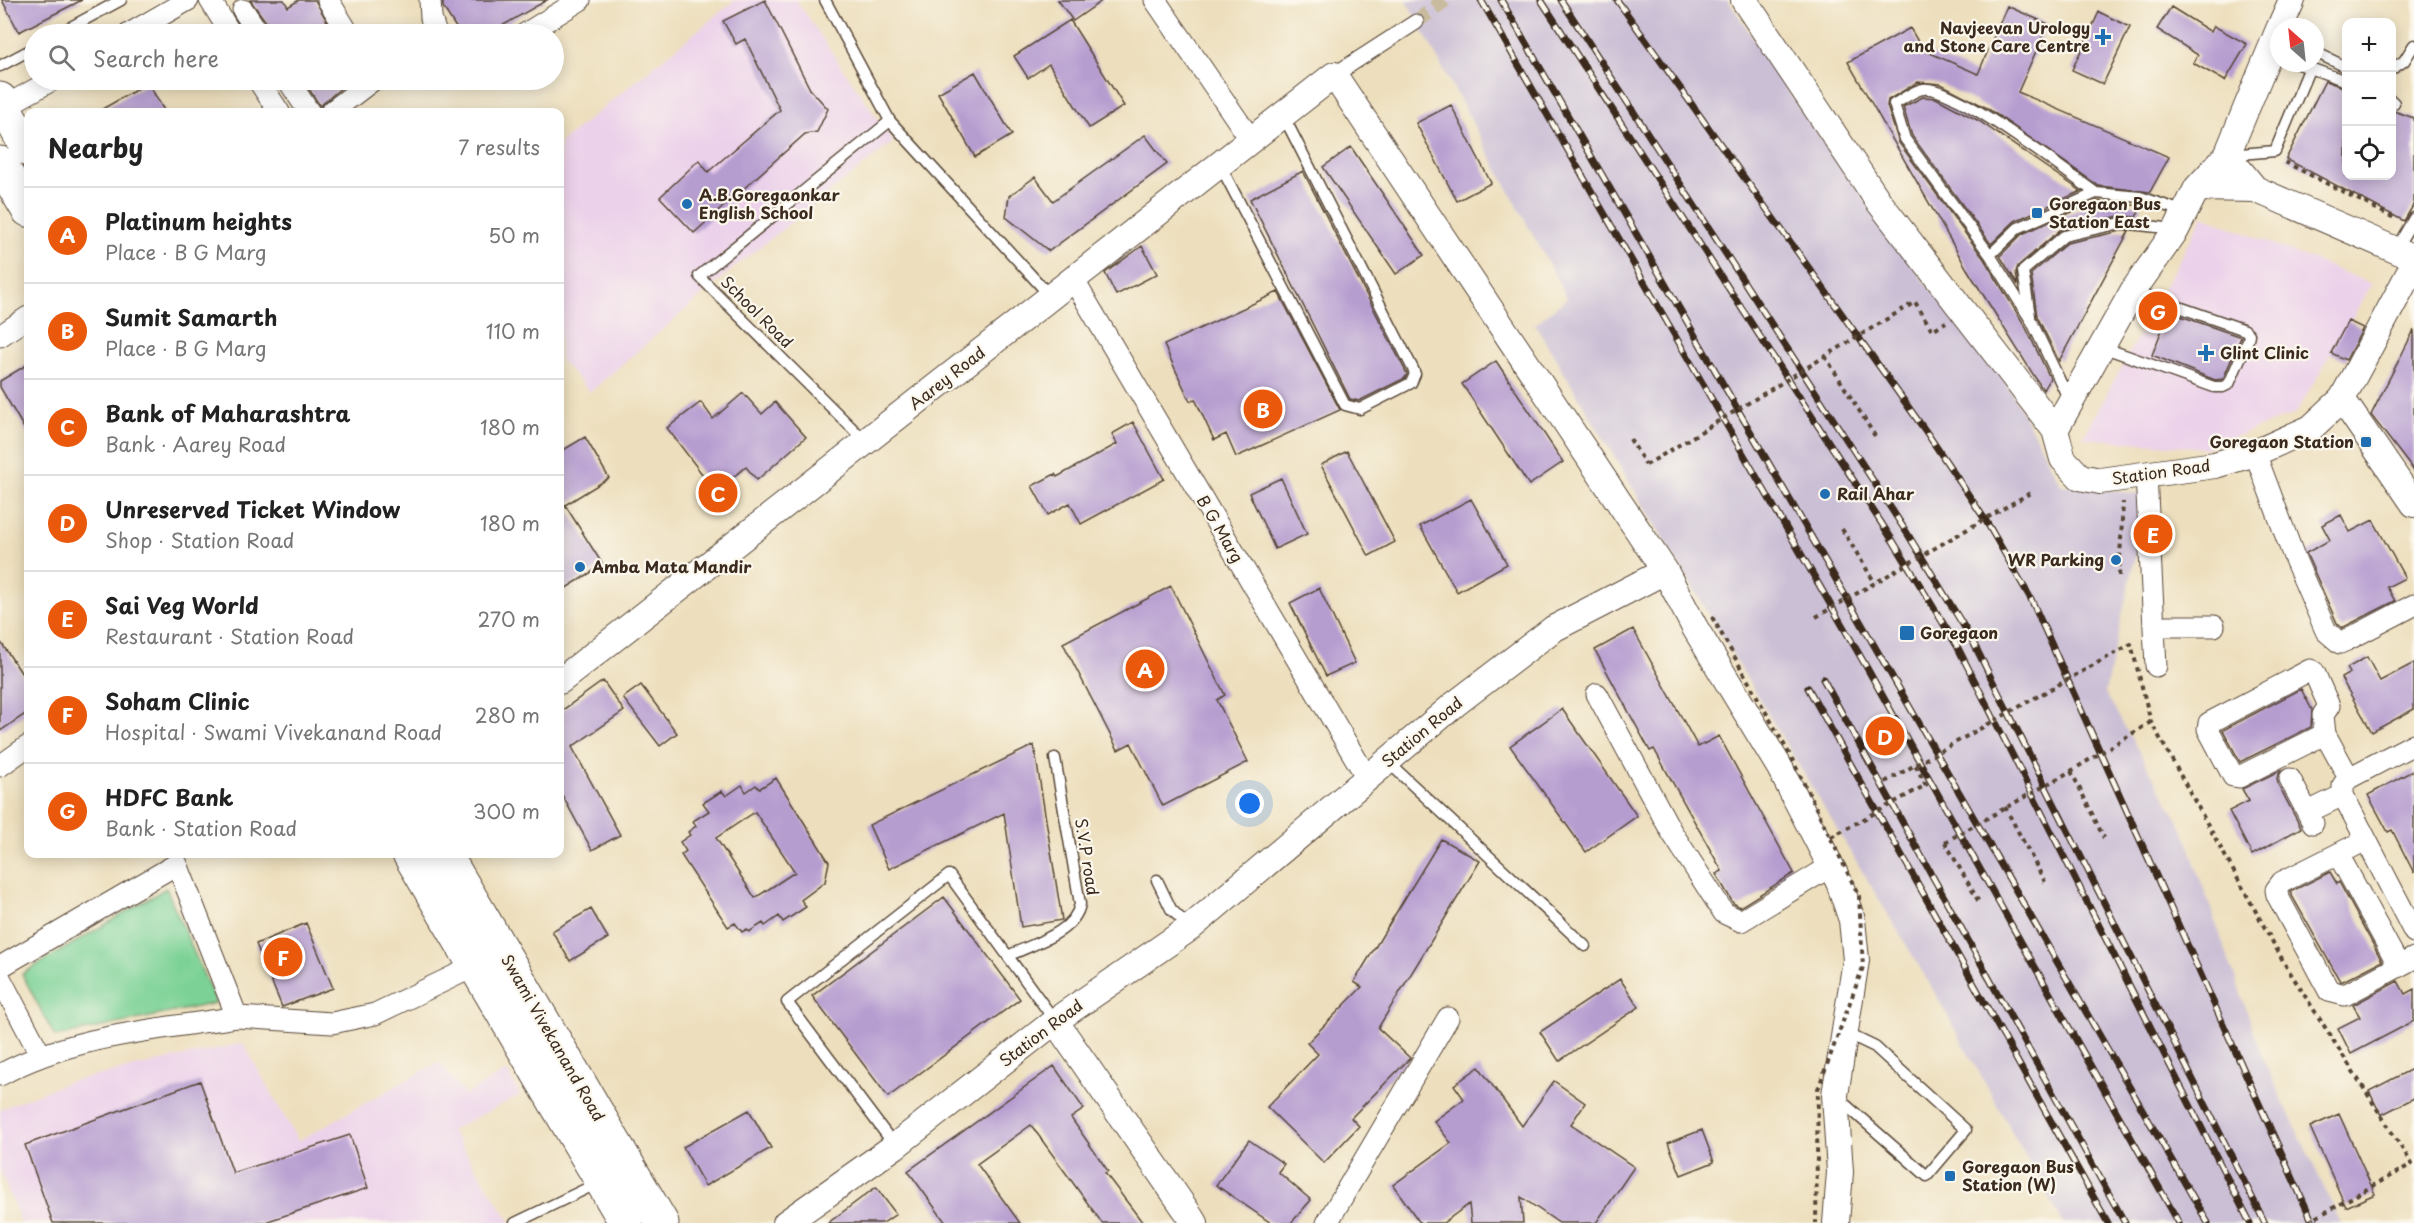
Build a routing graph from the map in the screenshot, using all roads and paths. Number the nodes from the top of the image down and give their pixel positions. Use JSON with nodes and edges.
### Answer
{"nodes":[{"id":1,"x":121,"y":0,"type":"edge"},
{"id":2,"x":188,"y":0,"type":"edge"},
{"id":3,"x":210,"y":0,"type":"edge"},
{"id":4,"x":328,"y":0,"type":"edge"},
{"id":5,"x":430,"y":0,"type":"edge"},
{"id":6,"x":580,"y":0,"type":"edge"},
{"id":7,"x":825,"y":0,"type":"edge"},
{"id":8,"x":1155,"y":0,"type":"edge"},
{"id":9,"x":1744,"y":0,"type":"edge"},
{"id":10,"x":2292,"y":0,"type":"edge"},
{"id":11,"x":243,"y":10,"type":"dead end"},
{"id":12,"x":2285,"y":18,"type":"edge"},
{"id":13,"x":1416,"y":21,"type":"tunnel mouth"},
{"id":14,"x":77,"y":24,"type":"edge"},
{"id":15,"x":146,"y":24,"type":"edge"},
{"id":16,"x":225,"y":24,"type":"edge"},
{"id":17,"x":252,"y":24,"type":"edge"},
{"id":18,"x":342,"y":24,"type":"edge"},
{"id":19,"x":433,"y":24,"type":"edge"},
{"id":20,"x":541,"y":24,"type":"edge"},
{"id":21,"x":2414,"y":45,"type":"edge"},
{"id":22,"x":24,"y":53,"type":"edge"},
{"id":23,"x":2270,"y":56,"type":"edge"},
{"id":24,"x":2324,"y":56,"type":"edge"},
{"id":25,"x":2342,"y":65,"type":"edge"},
{"id":26,"x":0,"y":66,"type":"edge"},
{"id":27,"x":2396,"y":66,"type":"edge"},
{"id":28,"x":2308,"y":72,"type":"edge"},
{"id":29,"x":2323,"y":72,"type":"edge"},
{"id":30,"x":1334,"y":75,"type":"junction"},
{"id":31,"x":2342,"y":79,"type":"edge"},
{"id":32,"x":30,"y":90,"type":"edge"},
{"id":33,"x":265,"y":90,"type":"edge"},
{"id":34,"x":295,"y":90,"type":"edge"},
{"id":35,"x":360,"y":90,"type":"edge"},
{"id":36,"x":2,"y":103,"type":"edge"},
{"id":37,"x":276,"y":108,"type":"edge"},
{"id":38,"x":306,"y":108,"type":"edge"},
{"id":39,"x":336,"y":108,"type":"edge"},
{"id":40,"x":1283,"y":115,"type":"junction"},
{"id":41,"x":890,"y":121,"type":"junction"},
{"id":42,"x":1251,"y":140,"type":"junction"},
{"id":43,"x":2275,"y":151,"type":"junction"},
{"id":44,"x":13,"y":155,"type":"edge"},
{"id":45,"x":2227,"y":155,"type":"junction"},
{"id":46,"x":1220,"y":165,"type":"junction"},
{"id":47,"x":2198,"y":188,"type":"junction"},
{"id":48,"x":2254,"y":189,"type":"junction"},
{"id":49,"x":2096,"y":193,"type":"junction"},
{"id":50,"x":24,"y":195,"type":"edge"},
{"id":51,"x":2180,"y":221,"type":"junction"},
{"id":52,"x":2412,"y":222,"type":"edge"},
{"id":53,"x":1990,"y":255,"type":"junction"},
{"id":54,"x":2408,"y":257,"type":"edge"},
{"id":55,"x":1073,"y":279,"type":"junction"},
{"id":56,"x":2133,"y":291,"type":"junction"},
{"id":57,"x":1051,"y":297,"type":"junction"},
{"id":58,"x":24,"y":320,"type":"edge"},
{"id":59,"x":1946,"y":322,"type":"dead end"},
{"id":60,"x":2032,"y":322,"type":"junction"},
{"id":61,"x":0,"y":336,"type":"edge"},
{"id":62,"x":2102,"y":346,"type":"junction"},
{"id":63,"x":1825,"y":356,"type":"junction"},
{"id":64,"x":2342,"y":399,"type":"junction"},
{"id":65,"x":2070,"y":403,"type":"junction"},
{"id":66,"x":2055,"y":430,"type":"junction"},
{"id":67,"x":1875,"y":436,"type":"dead end"},
{"id":68,"x":1630,"y":439,"type":"dead end"},
{"id":69,"x":865,"y":442,"type":"junction"},
{"id":70,"x":2255,"y":453,"type":"junction"},
{"id":71,"x":2135,"y":476,"type":"junction"},
{"id":72,"x":2030,"y":493,"type":"dead end"},
{"id":73,"x":2414,"y":504,"type":"edge"},
{"id":74,"x":1842,"y":529,"type":"dead end"},
{"id":75,"x":1665,"y":571,"type":"junction"},
{"id":76,"x":2119,"y":576,"type":"dead end"},
{"id":77,"x":1875,"y":583,"type":"junction"},
{"id":78,"x":2414,"y":605,"type":"edge"},
{"id":79,"x":1712,"y":617,"type":"dead end"},
{"id":80,"x":1816,"y":617,"type":"dead end"},
{"id":81,"x":2154,"y":626,"type":"junction"},
{"id":82,"x":2214,"y":626,"type":"dead end"},
{"id":83,"x":2156,"y":666,"type":"dead end"},
{"id":84,"x":564,"y":678,"type":"edge"},
{"id":85,"x":1597,"y":694,"type":"dead end"},
{"id":86,"x":2151,"y":722,"type":"junction"},
{"id":87,"x":2325,"y":734,"type":"junction"},
{"id":88,"x":2414,"y":744,"type":"edge"},
{"id":89,"x":24,"y":749,"type":"edge"},
{"id":90,"x":1055,"y":758,"type":"dead end"},
{"id":91,"x":1388,"y":762,"type":"junction"},
{"id":92,"x":1915,"y":765,"type":"junction"},
{"id":93,"x":0,"y":766,"type":"edge"},
{"id":94,"x":2071,"y":771,"type":"junction"},
{"id":95,"x":1367,"y":778,"type":"junction"},
{"id":96,"x":2290,"y":779,"type":"dead end"},
{"id":97,"x":1885,"y":782,"type":"dead end"},
{"id":98,"x":2346,"y":787,"type":"junction"},
{"id":99,"x":2005,"y":807,"type":"junction"},
{"id":100,"x":1831,"y":837,"type":"junction"},
{"id":101,"x":2104,"y":838,"type":"dead end"},
{"id":102,"x":2366,"y":840,"type":"junction"},
{"id":103,"x":2338,"y":854,"type":"junction"},
{"id":104,"x":411,"y":858,"type":"edge"},
{"id":105,"x":447,"y":858,"type":"edge"},
{"id":106,"x":1831,"y":866,"type":"junction"},
{"id":107,"x":1157,"y":880,"type":"dead end"},
{"id":108,"x":2045,"y":882,"type":"dead end"},
{"id":109,"x":1980,"y":904,"type":"dead end"},
{"id":110,"x":1190,"y":928,"type":"junction"},
{"id":111,"x":2414,"y":932,"type":"edge"},
{"id":112,"x":1585,"y":946,"type":"dead end"},
{"id":113,"x":1008,"y":956,"type":"junction"},
{"id":114,"x":2406,"y":962,"type":"edge"},
{"id":115,"x":475,"y":966,"type":"junction"},
{"id":116,"x":0,"y":967,"type":"edge"},
{"id":117,"x":0,"y":978,"type":"edge"},
{"id":118,"x":237,"y":1017,"type":"junction"},
{"id":119,"x":1448,"y":1018,"type":"dead end"},
{"id":120,"x":1055,"y":1021,"type":"junction"},
{"id":121,"x":1846,"y":1034,"type":"junction"},
{"id":122,"x":41,"y":1056,"type":"junction"},
{"id":123,"x":0,"y":1075,"type":"edge"},
{"id":124,"x":1835,"y":1095,"type":"junction"},
{"id":125,"x":895,"y":1146,"type":"junction"},
{"id":126,"x":602,"y":1181,"type":"junction"},
{"id":127,"x":1332,"y":1221,"type":"edge"},
{"id":128,"x":515,"y":1223,"type":"edge"},
{"id":129,"x":626,"y":1223,"type":"edge"},
{"id":130,"x":662,"y":1223,"type":"edge"},
{"id":131,"x":786,"y":1223,"type":"edge"},
{"id":132,"x":1195,"y":1223,"type":"edge"},
{"id":133,"x":1816,"y":1223,"type":"edge"},
{"id":134,"x":1836,"y":1223,"type":"edge"},
{"id":135,"x":2307,"y":1223,"type":"edge"}],
"edges":[{"from":1,"to":14,"type":"lane"},
{"from":2,"to":15,"type":"street"},
{"from":3,"to":16,"type":"street"},
{"from":4,"to":18,"type":"street"},
{"from":5,"to":19,"type":"street"},
{"from":6,"to":20,"type":"street"},
{"from":7,"to":41,"type":"lane"},
{"from":8,"to":42,"type":"street"},
{"from":9,"to":66,"type":"street"},
{"from":10,"to":12,"type":"street"},
{"from":11,"to":17,"type":"street"},
{"from":13,"to":30,"type":"street"},
{"from":21,"to":27,"type":"lane"},
{"from":22,"to":26,"type":"lane"},
{"from":23,"to":45,"type":"street"},
{"from":24,"to":25,"type":"lane"},
{"from":28,"to":43,"type":"lane"},
{"from":29,"to":31,"type":"lane"},
{"from":30,"to":40,"type":"street","name":"Aarey Road"},
{"from":30,"to":75,"type":"street"},
{"from":32,"to":36,"type":"street"},
{"from":33,"to":37,"type":"street"},
{"from":34,"to":38,"type":"street"},
{"from":35,"to":39,"type":"street"},
{"from":36,"to":44,"type":"main road"},
{"from":40,"to":42,"type":"street","name":"Aarey Road"},
{"from":40,"to":46,"type":"lane"},
{"from":41,"to":57,"type":"lane"},
{"from":41,"to":69,"type":"lane","name":"School Road"},
{"from":42,"to":46,"type":"street","name":"Aarey Road"},
{"from":43,"to":45,"type":"lane"},
{"from":43,"to":52,"type":"path"},
{"from":44,"to":50,"type":"main road"},
{"from":45,"to":47,"type":"street"},
{"from":45,"to":48,"type":"street"},
{"from":46,"to":55,"type":"street","name":"Aarey Road"},
{"from":47,"to":48,"type":"street"},
{"from":47,"to":51,"type":"street"},
{"from":48,"to":54,"type":"street"},
{"from":49,"to":51,"type":"lane"},
{"from":49,"to":53,"type":"lane"},
{"from":49,"to":53,"type":"lane"},
{"from":51,"to":56,"type":"street"},
{"from":51,"to":60,"type":"lane"},
{"from":52,"to":54,"type":"lane"},
{"from":53,"to":60,"type":"lane"},
{"from":54,"to":64,"type":"street","name":"Station Road"},
{"from":55,"to":57,"type":"street","name":"Aarey Road"},
{"from":55,"to":95,"type":"street","name":"B G Marg"},
{"from":56,"to":62,"type":"street"},
{"from":56,"to":62,"type":"lane"},
{"from":57,"to":69,"type":"street","name":"Aarey Road"},
{"from":58,"to":61,"type":"street"},
{"from":59,"to":63,"type":"path","bridge":true},
{"from":60,"to":65,"type":"lane"},
{"from":62,"to":65,"type":"street"},
{"from":63,"to":67,"type":"path"},
{"from":63,"to":68,"type":"path","bridge":true},
{"from":64,"to":70,"type":"street","name":"Station Road"},
{"from":64,"to":73,"type":"street"},
{"from":65,"to":66,"type":"street"},
{"from":66,"to":71,"type":"street","name":"Station Road"},
{"from":69,"to":84,"type":"street","name":"Aarey Road"},
{"from":70,"to":71,"type":"street","name":"Station Road"},
{"from":70,"to":78,"type":"street"},
{"from":71,"to":76,"type":"path"},
{"from":71,"to":81,"type":"street"},
{"from":72,"to":77,"type":"path","bridge":true},
{"from":74,"to":77,"type":"path"},
{"from":75,"to":91,"type":"street","name":"Station Road"},
{"from":75,"to":106,"type":"street"},
{"from":77,"to":80,"type":"path","bridge":true},
{"from":79,"to":100,"type":"path","bridge":true},
{"from":81,"to":82,"type":"street"},
{"from":81,"to":83,"type":"street"},
{"from":85,"to":106,"type":"street"},
{"from":86,"to":92,"type":"path","bridge":true},
{"from":86,"to":94,"type":"path","bridge":true},
{"from":86,"to":135,"type":"path","bridge":true},
{"from":87,"to":87,"type":"street"},
{"from":87,"to":98,"type":"street"},
{"from":88,"to":98,"type":"street"},
{"from":89,"to":93,"type":"street"},
{"from":90,"to":113,"type":"lane","name":"S.V.P road"},
{"from":91,"to":95,"type":"street","name":"Station Road"},
{"from":91,"to":112,"type":"lane"},
{"from":92,"to":97,"type":"path","bridge":true},
{"from":92,"to":100,"type":"path","bridge":true},
{"from":94,"to":99,"type":"path","bridge":true},
{"from":94,"to":101,"type":"path"},
{"from":95,"to":110,"type":"street","name":"Station Road"},
{"from":96,"to":98,"type":"street"},
{"from":98,"to":102,"type":"street"},
{"from":99,"to":108,"type":"path"},
{"from":99,"to":109,"type":"path","bridge":true},
{"from":100,"to":133,"type":"path","bridge":true},
{"from":102,"to":103,"type":"street"},
{"from":102,"to":111,"type":"street"},
{"from":103,"to":114,"type":"street"},
{"from":103,"to":114,"type":"street"},
{"from":104,"to":115,"type":"main road","name":"Swami Vivekanand Road"},
{"from":105,"to":130,"type":"main road","name":"Swami Vivekanand Road"},
{"from":106,"to":121,"type":"street"},
{"from":107,"to":110,"type":"lane"},
{"from":110,"to":120,"type":"street","name":"Station Road"},
{"from":113,"to":120,"type":"lane"},
{"from":113,"to":125,"type":"lane"},
{"from":115,"to":118,"type":"street"},
{"from":115,"to":126,"type":"main road","name":"Swami Vivekanand Road"},
{"from":116,"to":118,"type":"street"},
{"from":117,"to":122,"type":"street"},
{"from":118,"to":122,"type":"street"},
{"from":119,"to":127,"type":"street"},
{"from":120,"to":125,"type":"street","name":"Station Road"},
{"from":120,"to":132,"type":"street"},
{"from":121,"to":124,"type":"street"},
{"from":121,"to":124,"type":"lane"},
{"from":122,"to":123,"type":"street"},
{"from":124,"to":134,"type":"street"},
{"from":125,"to":131,"type":"street","name":"Station Road"},
{"from":126,"to":128,"type":"lane"},
{"from":126,"to":129,"type":"main road","name":"Swami Vivekanand Road"}]}
